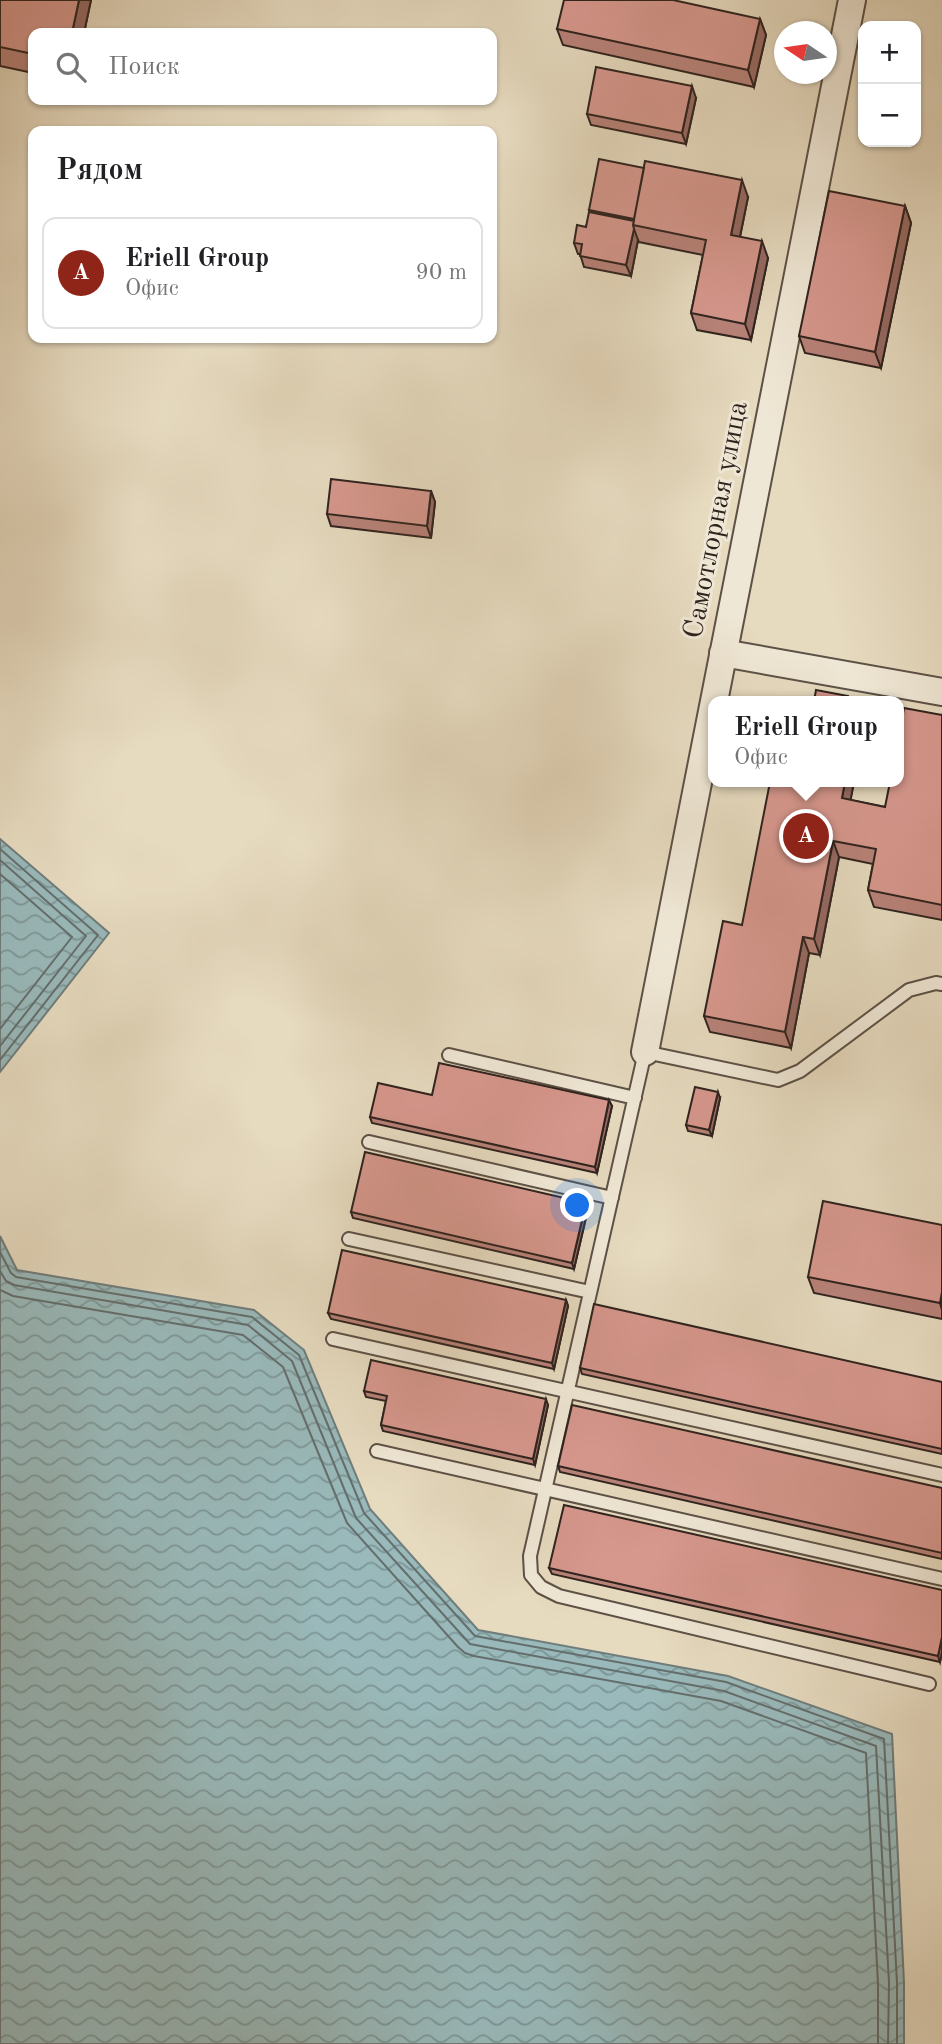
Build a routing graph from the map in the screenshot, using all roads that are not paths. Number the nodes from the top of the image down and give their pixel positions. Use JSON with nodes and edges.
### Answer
{"nodes":[{"id":1,"x":852,"y":0,"type":"edge"},
{"id":2,"x":723,"y":653,"type":"junction"},
{"id":3,"x":942,"y":692,"type":"edge"},
{"id":4,"x":715,"y":696,"type":"edge"},
{"id":5,"x":708,"y":730,"type":"edge"},
{"id":6,"x":942,"y":984,"type":"edge"},
{"id":7,"x":645,"y":1052,"type":"junction"},
{"id":8,"x":449,"y":1055,"type":"dead end"},
{"id":9,"x":635,"y":1098,"type":"junction"},
{"id":10,"x":369,"y":1142,"type":"dead end"},
{"id":11,"x":612,"y":1198,"type":"junction"},
{"id":12,"x":349,"y":1239,"type":"dead end"},
{"id":13,"x":590,"y":1292,"type":"junction"},
{"id":14,"x":333,"y":1339,"type":"dead end"},
{"id":15,"x":568,"y":1391,"type":"junction"},
{"id":16,"x":377,"y":1451,"type":"dead end"},
{"id":17,"x":942,"y":1475,"type":"edge"},
{"id":18,"x":545,"y":1489,"type":"junction"},
{"id":19,"x":942,"y":1579,"type":"edge"},
{"id":20,"x":929,"y":1684,"type":"dead end"}],
"edges":[{"from":1,"to":2,"type":"street","name":"Самотлорная улица"},
{"from":2,"to":3,"type":"street"},
{"from":2,"to":4,"type":"street","name":"Самотлорная улица"},
{"from":5,"to":7,"type":"street","name":"Самотлорная улица"},
{"from":6,"to":7,"type":"lane"},
{"from":7,"to":9,"type":"lane"},
{"from":8,"to":9,"type":"lane"},
{"from":9,"to":11,"type":"lane"},
{"from":10,"to":11,"type":"lane"},
{"from":11,"to":13,"type":"lane"},
{"from":12,"to":13,"type":"lane"},
{"from":13,"to":15,"type":"lane"},
{"from":14,"to":15,"type":"lane"},
{"from":15,"to":17,"type":"lane"},
{"from":15,"to":18,"type":"lane"},
{"from":16,"to":18,"type":"lane"},
{"from":18,"to":19,"type":"lane"},
{"from":18,"to":20,"type":"lane"}]}
